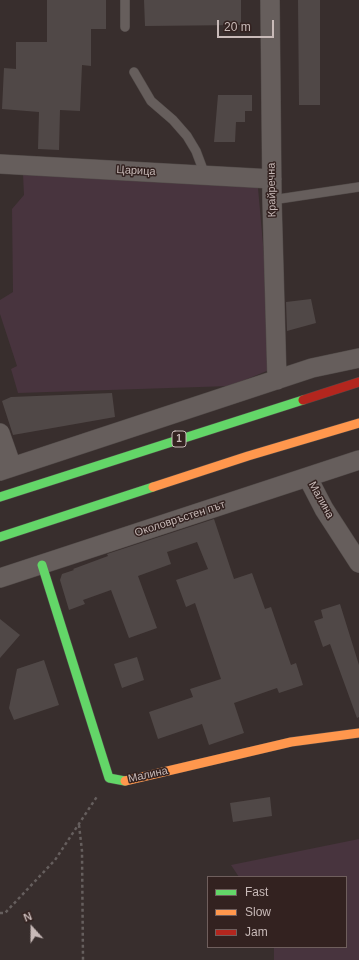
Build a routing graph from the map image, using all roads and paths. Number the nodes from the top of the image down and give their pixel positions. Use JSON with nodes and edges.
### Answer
{"nodes":[{"id":1,"x":125,"y":0,"type":"edge"},
{"id":2,"x":270,"y":0,"type":"edge"},
{"id":3,"x":125,"y":27,"type":"dead end"},
{"id":4,"x":134,"y":72,"type":"dead end"},
{"id":5,"x":0,"y":164,"type":"edge"},
{"id":6,"x":205,"y":175,"type":"junction"},
{"id":7,"x":272,"y":179,"type":"junction"},
{"id":8,"x":359,"y":187,"type":"edge"},
{"id":9,"x":272,"y":200,"type":"junction"},
{"id":10,"x":359,"y":358,"type":"edge"},
{"id":11,"x":277,"y":380,"type":"junction"},
{"id":12,"x":359,"y":382,"type":"edge"},
{"id":13,"x":359,"y":424,"type":"edge"},
{"id":14,"x":0,"y":433,"type":"edge"},
{"id":15,"x":359,"y":460,"type":"edge"},
{"id":16,"x":6,"y":469,"type":"edge"},
{"id":17,"x":308,"y":478,"type":"junction"},
{"id":18,"x":0,"y":498,"type":"edge"},
{"id":19,"x":0,"y":537,"type":"edge"},
{"id":20,"x":359,"y":563,"type":"edge"},
{"id":21,"x":42,"y":565,"type":"junction"},
{"id":22,"x":0,"y":578,"type":"edge"},
{"id":23,"x":359,"y":733,"type":"edge"},
{"id":24,"x":109,"y":778,"type":"junction"},
{"id":25,"x":79,"y":825,"type":"junction"},
{"id":26,"x":0,"y":913,"type":"edge"},
{"id":27,"x":83,"y":960,"type":"edge"}],
"edges":[{"from":1,"to":3,"type":"lane"},
{"from":2,"to":7,"type":"street","name":"Крайречна"},
{"from":4,"to":6,"type":"lane"},
{"from":5,"to":6,"type":"street","name":"Царица"},
{"from":6,"to":7,"type":"street","name":"Царица"},
{"from":7,"to":9,"type":"street","name":"Крайречна"},
{"from":8,"to":9,"type":"lane"},
{"from":9,"to":11,"type":"street","name":"Крайречна"},
{"from":10,"to":11,"type":"street"},
{"from":11,"to":16,"type":"street"},
{"from":12,"to":18,"type":"main road","number":"1"},
{"from":13,"to":19,"type":"main road"},
{"from":14,"to":16,"type":"street"},
{"from":15,"to":17,"type":"street","name":"Околовръстен път"},
{"from":17,"to":20,"type":"street","name":"Малина"},
{"from":17,"to":21,"type":"street","name":"Околовръстен път"},
{"from":21,"to":22,"type":"street","name":"Околовръстен път"},
{"from":21,"to":24,"type":"main road"},
{"from":23,"to":24,"type":"main road","name":"Малина"},
{"from":24,"to":25,"type":"path"},
{"from":25,"to":26,"type":"path"},
{"from":25,"to":27,"type":"path"}]}
